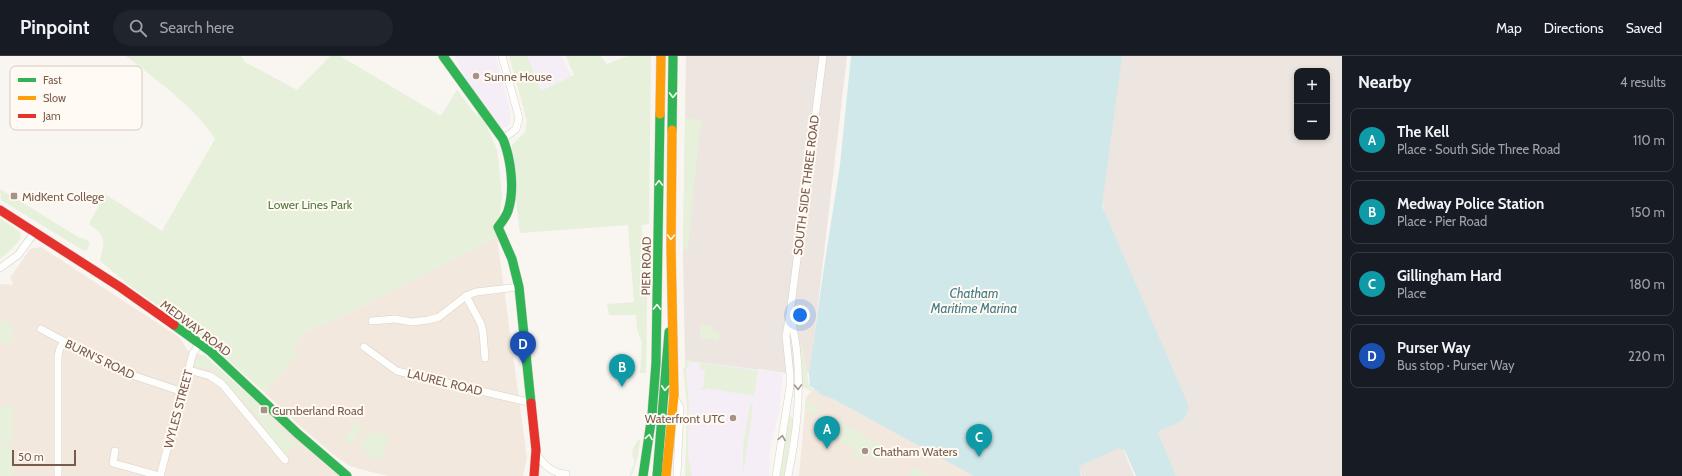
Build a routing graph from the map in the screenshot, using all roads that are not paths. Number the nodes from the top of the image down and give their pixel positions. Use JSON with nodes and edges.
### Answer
{"nodes":[{"id":1,"x":443,"y":56,"type":"edge"},
{"id":2,"x":502,"y":56,"type":"edge"},
{"id":3,"x":661,"y":56,"type":"edge"},
{"id":4,"x":673,"y":56,"type":"edge"},
{"id":5,"x":823,"y":56,"type":"edge"},
{"id":6,"x":503,"y":139,"type":"junction"},
{"id":7,"x":0,"y":210,"type":"edge"},
{"id":8,"x":35,"y":232,"type":"junction"},
{"id":9,"x":0,"y":268,"type":"edge"},
{"id":10,"x":519,"y":287,"type":"junction"},
{"id":11,"x":466,"y":296,"type":"junction"},
{"id":12,"x":671,"y":307,"type":"junction"},
{"id":13,"x":790,"y":314,"type":"junction"},
{"id":14,"x":372,"y":320,"type":"dead end"},
{"id":15,"x":41,"y":329,"type":"dead end"},
{"id":16,"x":64,"y":342,"type":"junction"},
{"id":17,"x":200,"y":343,"type":"junction"},
{"id":18,"x":364,"y":347,"type":"dead end"},
{"id":19,"x":485,"y":358,"type":"dead end"},
{"id":20,"x":189,"y":370,"type":"junction"},
{"id":21,"x":183,"y":392,"type":"junction"},
{"id":22,"x":674,"y":396,"type":"junction"},
{"id":23,"x":532,"y":403,"type":"junction"},
{"id":24,"x":787,"y":406,"type":"junction"},
{"id":25,"x":798,"y":408,"type":"junction"},
{"id":26,"x":115,"y":451,"type":"dead end"},
{"id":27,"x":537,"y":456,"type":"junction"},
{"id":28,"x":285,"y":460,"type":"dead end"},
{"id":29,"x":566,"y":475,"type":"edge"},
{"id":30,"x":58,"y":476,"type":"edge"},
{"id":31,"x":160,"y":476,"type":"edge"},
{"id":32,"x":347,"y":476,"type":"edge"},
{"id":33,"x":536,"y":476,"type":"edge"},
{"id":34,"x":643,"y":476,"type":"edge"},
{"id":35,"x":657,"y":476,"type":"edge"},
{"id":36,"x":666,"y":476,"type":"edge"},
{"id":37,"x":677,"y":476,"type":"edge"},
{"id":38,"x":776,"y":476,"type":"edge"},
{"id":39,"x":788,"y":476,"type":"edge"}],
"edges":[{"from":1,"to":6,"type":"main road"},
{"from":2,"to":6,"type":"street"},
{"from":34,"to":3,"type":"main road","name":"PIER ROAD","one_way":true},
{"from":4,"to":12,"type":"main road","name":"PIER ROAD","one_way":true},
{"from":5,"to":13,"type":"street","name":"SOUTH SIDE THREE ROAD"},
{"from":6,"to":10,"type":"main road"},
{"from":7,"to":8,"type":"main road","name":"MEDWAY ROAD"},
{"from":8,"to":9,"type":"street"},
{"from":8,"to":17,"type":"main road","name":"MEDWAY ROAD"},
{"from":10,"to":11,"type":"street"},
{"from":10,"to":23,"type":"main road"},
{"from":11,"to":14,"type":"street"},
{"from":11,"to":19,"type":"street"},
{"from":12,"to":22,"type":"main road","name":"PIER ROAD"},
{"from":12,"to":35,"type":"main road","one_way":true},
{"from":13,"to":24,"type":"street","name":"SOUTH SIDE THREE ROAD"},
{"from":13,"to":25,"type":"street","name":"SOUTH SIDE THREE ROAD","one_way":true},
{"from":15,"to":16,"type":"street","name":"BURN'S ROAD"},
{"from":16,"to":21,"type":"street","name":"BURN'S ROAD"},
{"from":16,"to":30,"type":"street"},
{"from":17,"to":20,"type":"street","name":"WYLES STREET"},
{"from":17,"to":32,"type":"main road","name":"MEDWAY ROAD"},
{"from":18,"to":23,"type":"street","name":"LAUREL ROAD"},
{"from":20,"to":21,"type":"street","name":"WYLES STREET"},
{"from":20,"to":28,"type":"street"},
{"from":21,"to":31,"type":"street","name":"WYLES STREET"},
{"from":22,"to":36,"type":"main road","name":"PIER ROAD"},
{"from":22,"to":37,"type":"street"},
{"from":23,"to":27,"type":"main road"},
{"from":24,"to":25,"type":"street"},
{"from":38,"to":24,"type":"street","name":"SOUTH SIDE THREE ROAD","one_way":true},
{"from":25,"to":39,"type":"street","name":"SOUTH SIDE THREE ROAD"},
{"from":26,"to":31,"type":"street"},
{"from":27,"to":29,"type":"street"},
{"from":27,"to":33,"type":"main road"}]}
